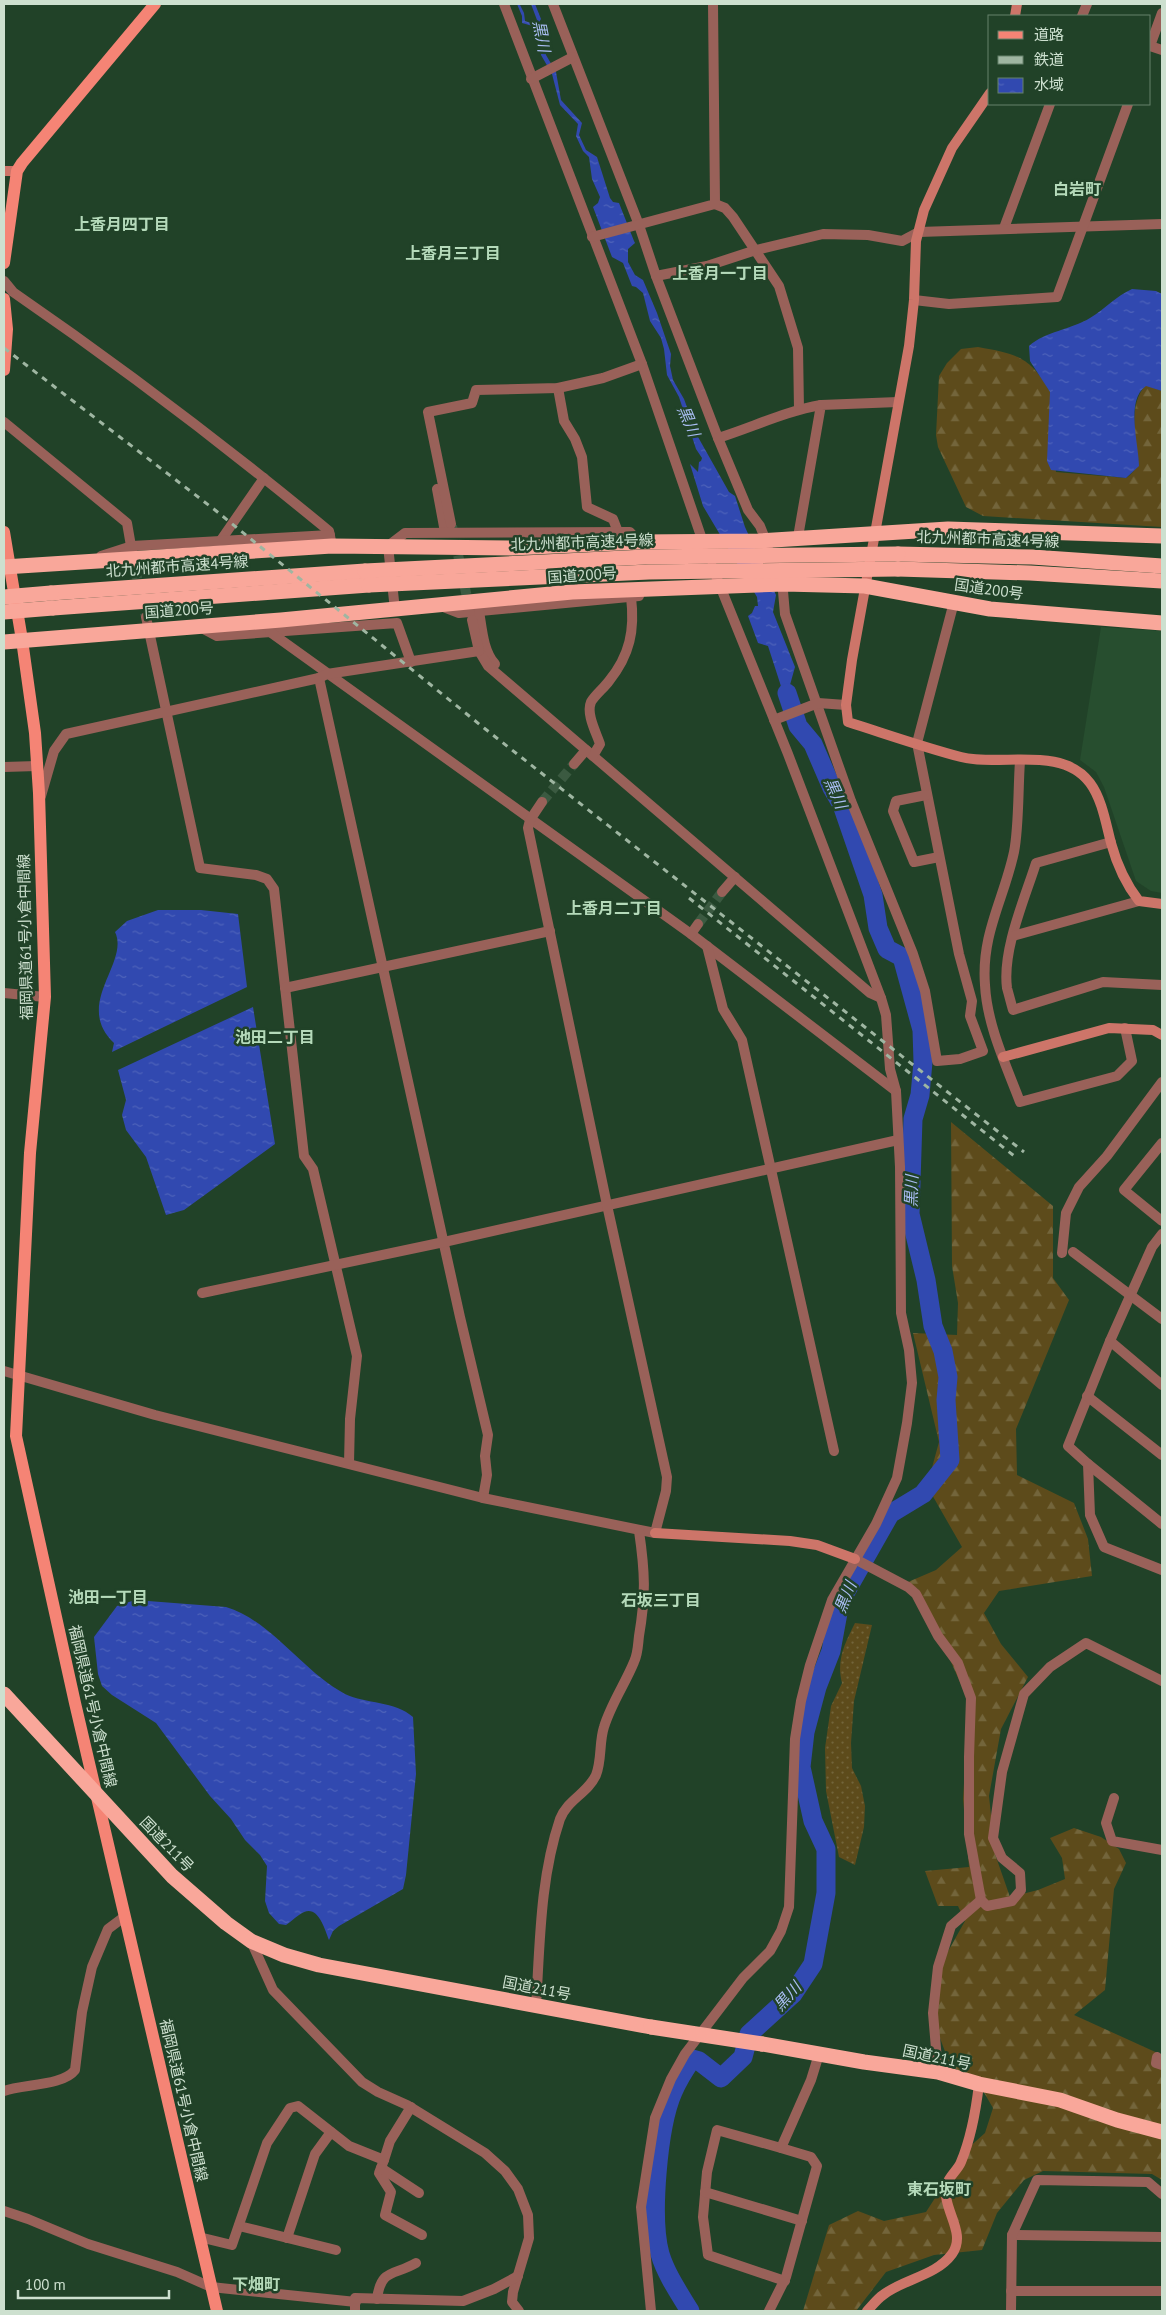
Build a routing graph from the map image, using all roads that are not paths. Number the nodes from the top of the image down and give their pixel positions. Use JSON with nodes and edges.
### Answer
{"nodes":[{"id":1,"x":155,"y":4,"type":"edge"},
{"id":2,"x":504,"y":4,"type":"edge"},
{"id":3,"x":553,"y":4,"type":"edge"},
{"id":4,"x":713,"y":4,"type":"edge"},
{"id":5,"x":1162,"y":13,"type":"edge"},
{"id":6,"x":1151,"y":43,"type":"edge"},
{"id":7,"x":570,"y":59,"type":"junction"},
{"id":8,"x":534,"y":77,"type":"junction"},
{"id":9,"x":988,"y":96,"type":"edge"},
{"id":10,"x":1050,"y":105,"type":"edge"},
{"id":11,"x":1128,"y":105,"type":"edge"},
{"id":12,"x":4,"y":171,"type":"edge"},
{"id":13,"x":17,"y":171,"type":"junction"},
{"id":14,"x":714,"y":204,"type":"junction"},
{"id":15,"x":1162,"y":224,"type":"edge"},
{"id":16,"x":637,"y":225,"type":"junction"},
{"id":17,"x":1082,"y":227,"type":"junction"},
{"id":18,"x":1004,"y":228,"type":"junction"},
{"id":19,"x":919,"y":232,"type":"junction"},
{"id":20,"x":593,"y":236,"type":"junction"},
{"id":21,"x":756,"y":250,"type":"junction"},
{"id":22,"x":4,"y":263,"type":"edge"},
{"id":23,"x":656,"y":276,"type":"junction"},
{"id":24,"x":4,"y":281,"type":"edge"},
{"id":25,"x":4,"y":299,"type":"edge"},
{"id":26,"x":914,"y":300,"type":"junction"},
{"id":27,"x":642,"y":364,"type":"junction"},
{"id":28,"x":4,"y":370,"type":"edge"},
{"id":29,"x":558,"y":388,"type":"junction"},
{"id":30,"x":898,"y":402,"type":"junction"},
{"id":31,"x":821,"y":405,"type":"junction"},
{"id":32,"x":799,"y":409,"type":"junction"},
{"id":33,"x":4,"y":422,"type":"edge"},
{"id":34,"x":718,"y":438,"type":"junction"},
{"id":35,"x":438,"y":460,"type":"junction"},
{"id":36,"x":264,"y":478,"type":"junction"},
{"id":37,"x":448,"y":528,"type":"junction"},
{"id":38,"x":4,"y":532,"type":"edge"},
{"id":39,"x":459,"y":532,"type":"junction"},
{"id":40,"x":618,"y":532,"type":"junction"},
{"id":41,"x":875,"y":534,"type":"junction"},
{"id":42,"x":1162,"y":536,"type":"edge"},
{"id":43,"x":798,"y":537,"type":"junction"},
{"id":44,"x":221,"y":540,"type":"junction"},
{"id":45,"x":331,"y":541,"type":"junction"},
{"id":46,"x":762,"y":541,"type":"junction"},
{"id":47,"x":638,"y":542,"type":"junction"},
{"id":48,"x":706,"y":542,"type":"junction"},
{"id":49,"x":388,"y":546,"type":"junction"},
{"id":50,"x":134,"y":558,"type":"junction"},
{"id":51,"x":898,"y":561,"type":"junction"},
{"id":52,"x":6,"y":566,"type":"edge"},
{"id":53,"x":1162,"y":566,"type":"edge"},
{"id":54,"x":1162,"y":581,"type":"edge"},
{"id":55,"x":781,"y":584,"type":"junction"},
{"id":56,"x":723,"y":585,"type":"junction"},
{"id":57,"x":865,"y":586,"type":"junction"},
{"id":58,"x":670,"y":588,"type":"junction"},
{"id":59,"x":4,"y":597,"type":"edge"},
{"id":60,"x":631,"y":597,"type":"junction"},
{"id":61,"x":52,"y":601,"type":"junction"},
{"id":62,"x":954,"y":602,"type":"junction"},
{"id":63,"x":438,"y":605,"type":"junction"},
{"id":64,"x":479,"y":611,"type":"junction"},
{"id":65,"x":4,"y":612,"type":"edge"},
{"id":66,"x":396,"y":616,"type":"junction"},
{"id":67,"x":472,"y":620,"type":"tunnel mouth"},
{"id":68,"x":1162,"y":623,"type":"edge"},
{"id":69,"x":147,"y":624,"type":"junction"},
{"id":70,"x":199,"y":626,"type":"junction"},
{"id":71,"x":270,"y":632,"type":"junction"},
{"id":72,"x":22,"y":640,"type":"junction"},
{"id":73,"x":4,"y":642,"type":"edge"},
{"id":74,"x":479,"y":651,"type":"junction"},
{"id":75,"x":411,"y":662,"type":"junction"},
{"id":76,"x":323,"y":676,"type":"junction"},
{"id":77,"x":521,"y":695,"type":"junction"},
{"id":78,"x":815,"y":705,"type":"junction"},
{"id":79,"x":846,"y":705,"type":"junction"},
{"id":80,"x":167,"y":712,"type":"junction"},
{"id":81,"x":776,"y":719,"type":"junction"},
{"id":82,"x":917,"y":743,"type":"junction"},
{"id":83,"x":589,"y":753,"type":"junction"},
{"id":84,"x":1020,"y":761,"type":"junction"},
{"id":85,"x":574,"y":764,"type":"tunnel mouth"},
{"id":86,"x":37,"y":766,"type":"junction"},
{"id":87,"x":4,"y":767,"type":"edge"},
{"id":88,"x":926,"y":795,"type":"junction"},
{"id":89,"x":542,"y":802,"type":"tunnel mouth"},
{"id":90,"x":38,"y":807,"type":"junction"},
{"id":91,"x":530,"y":820,"type":"junction"},
{"id":92,"x":1111,"y":842,"type":"junction"},
{"id":93,"x":939,"y":857,"type":"junction"},
{"id":94,"x":734,"y":877,"type":"junction"},
{"id":95,"x":722,"y":892,"type":"tunnel mouth"},
{"id":96,"x":1138,"y":901,"type":"junction"},
{"id":97,"x":1162,"y":904,"type":"edge"},
{"id":98,"x":698,"y":924,"type":"tunnel mouth"},
{"id":99,"x":550,"y":930,"type":"junction"},
{"id":100,"x":691,"y":934,"type":"junction"},
{"id":101,"x":1013,"y":936,"type":"junction"},
{"id":102,"x":707,"y":946,"type":"junction"},
{"id":103,"x":383,"y":967,"type":"junction"},
{"id":104,"x":1162,"y":985,"type":"edge"},
{"id":105,"x":285,"y":988,"type":"junction"},
{"id":106,"x":4,"y":993,"type":"edge"},
{"id":107,"x":45,"y":997,"type":"junction"},
{"id":108,"x":881,"y":998,"type":"junction"},
{"id":109,"x":1125,"y":1028,"type":"junction"},
{"id":110,"x":1162,"y":1035,"type":"edge"},
{"id":111,"x":1003,"y":1057,"type":"junction"},
{"id":112,"x":1162,"y":1082,"type":"edge"},
{"id":113,"x":896,"y":1091,"type":"junction"},
{"id":114,"x":898,"y":1140,"type":"junction"},
{"id":115,"x":1162,"y":1142,"type":"edge"},
{"id":116,"x":772,"y":1168,"type":"junction"},
{"id":117,"x":607,"y":1205,"type":"junction"},
{"id":118,"x":1162,"y":1221,"type":"edge"},
{"id":119,"x":1162,"y":1234,"type":"edge"},
{"id":120,"x":444,"y":1242,"type":"junction"},
{"id":121,"x":336,"y":1265,"type":"junction"},
{"id":122,"x":202,"y":1293,"type":"dead end"},
{"id":123,"x":1132,"y":1295,"type":"junction"},
{"id":124,"x":1162,"y":1319,"type":"edge"},
{"id":125,"x":1110,"y":1341,"type":"junction"},
{"id":126,"x":4,"y":1372,"type":"edge"},
{"id":127,"x":18,"y":1375,"type":"junction"},
{"id":128,"x":1162,"y":1385,"type":"edge"},
{"id":129,"x":1087,"y":1396,"type":"junction"},
{"id":130,"x":834,"y":1451,"type":"dead end"},
{"id":131,"x":1162,"y":1455,"type":"edge"},
{"id":132,"x":349,"y":1463,"type":"junction"},
{"id":133,"x":1088,"y":1464,"type":"junction"},
{"id":134,"x":483,"y":1498,"type":"junction"},
{"id":135,"x":1162,"y":1524,"type":"edge"},
{"id":136,"x":639,"y":1531,"type":"junction"},
{"id":137,"x":655,"y":1533,"type":"junction"},
{"id":138,"x":857,"y":1560,"type":"junction"},
{"id":139,"x":1162,"y":1570,"type":"edge"},
{"id":140,"x":1162,"y":1681,"type":"edge"},
{"id":141,"x":4,"y":1694,"type":"edge"},
{"id":142,"x":96,"y":1794,"type":"junction"},
{"id":143,"x":1114,"y":1798,"type":"dead end"},
{"id":144,"x":1162,"y":1850,"type":"edge"},
{"id":145,"x":981,"y":1900,"type":"junction"},
{"id":146,"x":124,"y":1917,"type":"junction"},
{"id":147,"x":251,"y":1941,"type":"junction"},
{"id":148,"x":536,"y":2006,"type":"junction"},
{"id":149,"x":819,"y":2054,"type":"junction"},
{"id":150,"x":938,"y":2072,"type":"junction"},
{"id":151,"x":979,"y":2084,"type":"junction"},
{"id":152,"x":4,"y":2091,"type":"edge"},
{"id":153,"x":410,"y":2107,"type":"junction"},
{"id":154,"x":331,"y":2132,"type":"junction"},
{"id":155,"x":1162,"y":2132,"type":"edge"},
{"id":156,"x":781,"y":2148,"type":"junction"},
{"id":157,"x":383,"y":2164,"type":"junction"},
{"id":158,"x":705,"y":2192,"type":"junction"},
{"id":159,"x":419,"y":2193,"type":"dead end"},
{"id":160,"x":1162,"y":2194,"type":"edge"},
{"id":161,"x":4,"y":2211,"type":"edge"},
{"id":162,"x":802,"y":2220,"type":"junction"},
{"id":163,"x":239,"y":2226,"type":"junction"},
{"id":164,"x":422,"y":2235,"type":"dead end"},
{"id":165,"x":1012,"y":2235,"type":"junction"},
{"id":166,"x":199,"y":2237,"type":"junction"},
{"id":167,"x":1162,"y":2237,"type":"edge"},
{"id":168,"x":287,"y":2238,"type":"junction"},
{"id":169,"x":336,"y":2250,"type":"dead end"},
{"id":170,"x":416,"y":2262,"type":"dead end"},
{"id":171,"x":518,"y":2276,"type":"junction"},
{"id":172,"x":784,"y":2281,"type":"junction"},
{"id":173,"x":211,"y":2287,"type":"junction"},
{"id":174,"x":1011,"y":2292,"type":"junction"},
{"id":175,"x":1162,"y":2292,"type":"edge"},
{"id":176,"x":377,"y":2299,"type":"junction"},
{"id":177,"x":356,"y":2307,"type":"edge"},
{"id":178,"x":217,"y":2311,"type":"edge"},
{"id":179,"x":519,"y":2311,"type":"edge"},
{"id":180,"x":651,"y":2311,"type":"edge"},
{"id":181,"x":769,"y":2311,"type":"edge"},
{"id":182,"x":867,"y":2311,"type":"edge"},
{"id":183,"x":1011,"y":2311,"type":"edge"}],
"edges":[{"from":1,"to":13,"type":"main road"},
{"from":2,"to":8,"type":"street"},
{"from":3,"to":7,"type":"street"},
{"from":4,"to":14,"type":"street"},
{"from":5,"to":6,"type":"street"},
{"from":7,"to":8,"type":"street"},
{"from":7,"to":16,"type":"street"},
{"from":8,"to":20,"type":"street"},
{"from":9,"to":19,"type":"street"},
{"from":10,"to":18,"type":"street"},
{"from":11,"to":17,"type":"street"},
{"from":12,"to":13,"type":"street"},
{"from":13,"to":22,"type":"main road"},
{"from":14,"to":16,"type":"street"},
{"from":14,"to":21,"type":"street"},
{"from":15,"to":17,"type":"street"},
{"from":16,"to":20,"type":"street"},
{"from":16,"to":23,"type":"street"},
{"from":17,"to":18,"type":"street"},
{"from":17,"to":26,"type":"street"},
{"from":18,"to":19,"type":"street"},
{"from":19,"to":21,"type":"street"},
{"from":19,"to":26,"type":"street"},
{"from":20,"to":27,"type":"street"},
{"from":21,"to":23,"type":"street"},
{"from":21,"to":32,"type":"street"},
{"from":23,"to":34,"type":"street"},
{"from":24,"to":36,"type":"street"},
{"from":25,"to":28,"type":"main road"},
{"from":26,"to":30,"type":"street"},
{"from":27,"to":29,"type":"street"},
{"from":27,"to":48,"type":"street"},
{"from":29,"to":35,"type":"street"},
{"from":29,"to":40,"type":"street"},
{"from":30,"to":31,"type":"street"},
{"from":30,"to":41,"type":"street"},
{"from":31,"to":32,"type":"street"},
{"from":31,"to":43,"type":"street"},
{"from":32,"to":34,"type":"street"},
{"from":33,"to":50,"type":"street"},
{"from":34,"to":46,"type":"street"},
{"from":35,"to":37,"type":"street"},
{"from":35,"to":39,"type":"street"},
{"from":36,"to":44,"type":"street"},
{"from":36,"to":45,"type":"street"},
{"from":37,"to":39,"type":"street"},
{"from":37,"to":49,"type":"street"},
{"from":38,"to":52,"type":"main road","name":"福岡県道61号小倉中間線"},
{"from":39,"to":40,"type":"street"},
{"from":40,"to":47,"type":"street"},
{"from":41,"to":42,"type":"highway","name":"国道200号"},
{"from":41,"to":43,"type":"highway","name":"国道200号"},
{"from":41,"to":57,"type":"street"},
{"from":43,"to":46,"type":"highway","name":"国道200号"},
{"from":44,"to":45,"type":"street"},
{"from":44,"to":50,"type":"street"},
{"from":45,"to":49,"type":"highway","name":"国道200号"},
{"from":45,"to":50,"type":"highway","name":"国道200号"},
{"from":46,"to":48,"type":"highway","name":"国道200号"},
{"from":46,"to":55,"type":"street"},
{"from":47,"to":48,"type":"highway","name":"国道200号"},
{"from":47,"to":49,"type":"highway","name":"国道200号"},
{"from":48,"to":56,"type":"street"},
{"from":49,"to":66,"type":"street"},
{"from":50,"to":52,"type":"highway","name":"国道200号"},
{"from":51,"to":53,"type":"highway","name":"北九州都市高速4号線"},
{"from":51,"to":54,"type":"highway","name":"北九州都市高速4号線"},
{"from":51,"to":61,"type":"highway","name":"北九州都市高速4号線","bridge":true},
{"from":52,"to":72,"type":"main road","name":"福岡県道61号小倉中間線"},
{"from":55,"to":56,"type":"highway","name":"国道200号"},
{"from":55,"to":57,"type":"highway","name":"国道200号"},
{"from":55,"to":78,"type":"street"},
{"from":56,"to":58,"type":"highway","name":"国道200号"},
{"from":56,"to":81,"type":"street"},
{"from":57,"to":62,"type":"highway","name":"国道200号"},
{"from":57,"to":79,"type":"street"},
{"from":58,"to":60,"type":"street"},
{"from":58,"to":63,"type":"highway","name":"国道200号"},
{"from":59,"to":61,"type":"highway","name":"北九州都市高速4号線","bridge":true},
{"from":60,"to":64,"type":"street"},
{"from":60,"to":83,"type":"street"},
{"from":61,"to":65,"type":"highway","name":"北九州都市高速4号線","bridge":true},
{"from":62,"to":68,"type":"highway","name":"国道200号"},
{"from":62,"to":82,"type":"street"},
{"from":63,"to":64,"type":"street"},
{"from":63,"to":66,"type":"highway","name":"国道200号"},
{"from":64,"to":77,"type":"street"},
{"from":66,"to":70,"type":"highway","name":"国道200号"},
{"from":66,"to":71,"type":"street"},
{"from":66,"to":75,"type":"street"},
{"from":67,"to":74,"type":"street"},
{"from":69,"to":70,"type":"highway","name":"国道200号"},
{"from":69,"to":72,"type":"highway","name":"国道200号"},
{"from":69,"to":80,"type":"street"},
{"from":70,"to":71,"type":"street"},
{"from":71,"to":76,"type":"street"},
{"from":72,"to":73,"type":"highway","name":"国道200号"},
{"from":72,"to":86,"type":"main road","name":"福岡県道61号小倉中間線"},
{"from":74,"to":75,"type":"street"},
{"from":74,"to":77,"type":"street"},
{"from":75,"to":76,"type":"street"},
{"from":76,"to":80,"type":"street"},
{"from":76,"to":91,"type":"street"},
{"from":76,"to":103,"type":"street"},
{"from":77,"to":83,"type":"street"},
{"from":78,"to":79,"type":"street"},
{"from":78,"to":81,"type":"street"},
{"from":78,"to":93,"type":"street"},
{"from":79,"to":82,"type":"street"},
{"from":80,"to":90,"type":"street"},
{"from":80,"to":105,"type":"street"},
{"from":81,"to":108,"type":"street"},
{"from":82,"to":84,"type":"street"},
{"from":82,"to":88,"type":"street"},
{"from":83,"to":85,"type":"street"},
{"from":83,"to":94,"type":"street"},
{"from":84,"to":92,"type":"street"},
{"from":84,"to":111,"type":"street"},
{"from":86,"to":87,"type":"street"},
{"from":86,"to":90,"type":"main road","name":"福岡県道61号小倉中間線"},
{"from":88,"to":93,"type":"street"},
{"from":88,"to":93,"type":"street"},
{"from":89,"to":91,"type":"street"},
{"from":90,"to":107,"type":"main road","name":"福岡県道61号小倉中間線"},
{"from":91,"to":99,"type":"street"},
{"from":91,"to":100,"type":"street"},
{"from":92,"to":96,"type":"street"},
{"from":92,"to":101,"type":"street"},
{"from":94,"to":95,"type":"street"},
{"from":94,"to":108,"type":"street"},
{"from":96,"to":97,"type":"street"},
{"from":96,"to":101,"type":"street"},
{"from":98,"to":100,"type":"street"},
{"from":99,"to":103,"type":"street"},
{"from":99,"to":117,"type":"street"},
{"from":100,"to":102,"type":"street"},
{"from":101,"to":104,"type":"street"},
{"from":102,"to":113,"type":"street"},
{"from":102,"to":116,"type":"street"},
{"from":103,"to":105,"type":"street"},
{"from":103,"to":120,"type":"street"},
{"from":105,"to":121,"type":"street"},
{"from":106,"to":107,"type":"street"},
{"from":107,"to":127,"type":"main road","name":"福岡県道61号小倉中間線"},
{"from":108,"to":113,"type":"street"},
{"from":109,"to":110,"type":"street"},
{"from":109,"to":111,"type":"street"},
{"from":109,"to":111,"type":"street"},
{"from":112,"to":123,"type":"street"},
{"from":113,"to":114,"type":"street"},
{"from":114,"to":116,"type":"street"},
{"from":114,"to":138,"type":"street"},
{"from":115,"to":118,"type":"street"},
{"from":116,"to":117,"type":"street"},
{"from":116,"to":130,"type":"street"},
{"from":117,"to":120,"type":"street"},
{"from":117,"to":137,"type":"street"},
{"from":119,"to":123,"type":"street"},
{"from":120,"to":121,"type":"street"},
{"from":120,"to":134,"type":"street"},
{"from":121,"to":122,"type":"street"},
{"from":121,"to":132,"type":"street"},
{"from":123,"to":124,"type":"street"},
{"from":123,"to":125,"type":"street"},
{"from":125,"to":128,"type":"street"},
{"from":125,"to":129,"type":"street"},
{"from":126,"to":127,"type":"street"},
{"from":127,"to":132,"type":"street"},
{"from":127,"to":142,"type":"main road","name":"福岡県道61号小倉中間線"},
{"from":129,"to":131,"type":"street"},
{"from":129,"to":133,"type":"street"},
{"from":132,"to":134,"type":"street"},
{"from":133,"to":135,"type":"street"},
{"from":133,"to":139,"type":"street"},
{"from":134,"to":136,"type":"street"},
{"from":136,"to":137,"type":"street"},
{"from":136,"to":148,"type":"street"},
{"from":137,"to":138,"type":"street"},
{"from":138,"to":145,"type":"street"},
{"from":138,"to":180,"type":"street"},
{"from":140,"to":145,"type":"street"},
{"from":141,"to":142,"type":"highway","name":"国道211号"},
{"from":142,"to":146,"type":"main road","name":"福岡県道61号小倉中間線"},
{"from":142,"to":147,"type":"highway","name":"国道211号"},
{"from":143,"to":144,"type":"street"},
{"from":145,"to":150,"type":"street"},
{"from":146,"to":152,"type":"street"},
{"from":146,"to":166,"type":"main road","name":"福岡県道61号小倉中間線"},
{"from":147,"to":148,"type":"highway","name":"国道211号"},
{"from":147,"to":153,"type":"street"},
{"from":148,"to":149,"type":"highway","name":"国道211号","bridge":true},
{"from":149,"to":150,"type":"highway","name":"国道211号"},
{"from":149,"to":156,"type":"street"},
{"from":150,"to":151,"type":"highway","name":"国道211号"},
{"from":151,"to":155,"type":"highway","name":"国道211号"},
{"from":151,"to":182,"type":"street"},
{"from":153,"to":157,"type":"street"},
{"from":153,"to":171,"type":"street"},
{"from":154,"to":157,"type":"street"},
{"from":154,"to":163,"type":"street"},
{"from":154,"to":168,"type":"street"},
{"from":156,"to":158,"type":"street"},
{"from":156,"to":162,"type":"street"},
{"from":157,"to":159,"type":"street"},
{"from":157,"to":164,"type":"street"},
{"from":158,"to":162,"type":"street"},
{"from":158,"to":172,"type":"street"},
{"from":160,"to":165,"type":"street"},
{"from":161,"to":173,"type":"street"},
{"from":162,"to":172,"type":"street"},
{"from":163,"to":166,"type":"street"},
{"from":163,"to":168,"type":"street"},
{"from":165,"to":167,"type":"street"},
{"from":165,"to":174,"type":"street"},
{"from":166,"to":173,"type":"main road","name":"福岡県道61号小倉中間線"},
{"from":168,"to":169,"type":"street"},
{"from":170,"to":176,"type":"street"},
{"from":171,"to":176,"type":"street"},
{"from":171,"to":179,"type":"street"},
{"from":172,"to":181,"type":"street"},
{"from":173,"to":177,"type":"street"},
{"from":173,"to":178,"type":"main road","name":"福岡県道61号小倉中間線"},
{"from":174,"to":175,"type":"street"},
{"from":174,"to":183,"type":"street"},
{"from":176,"to":177,"type":"street"}]}
